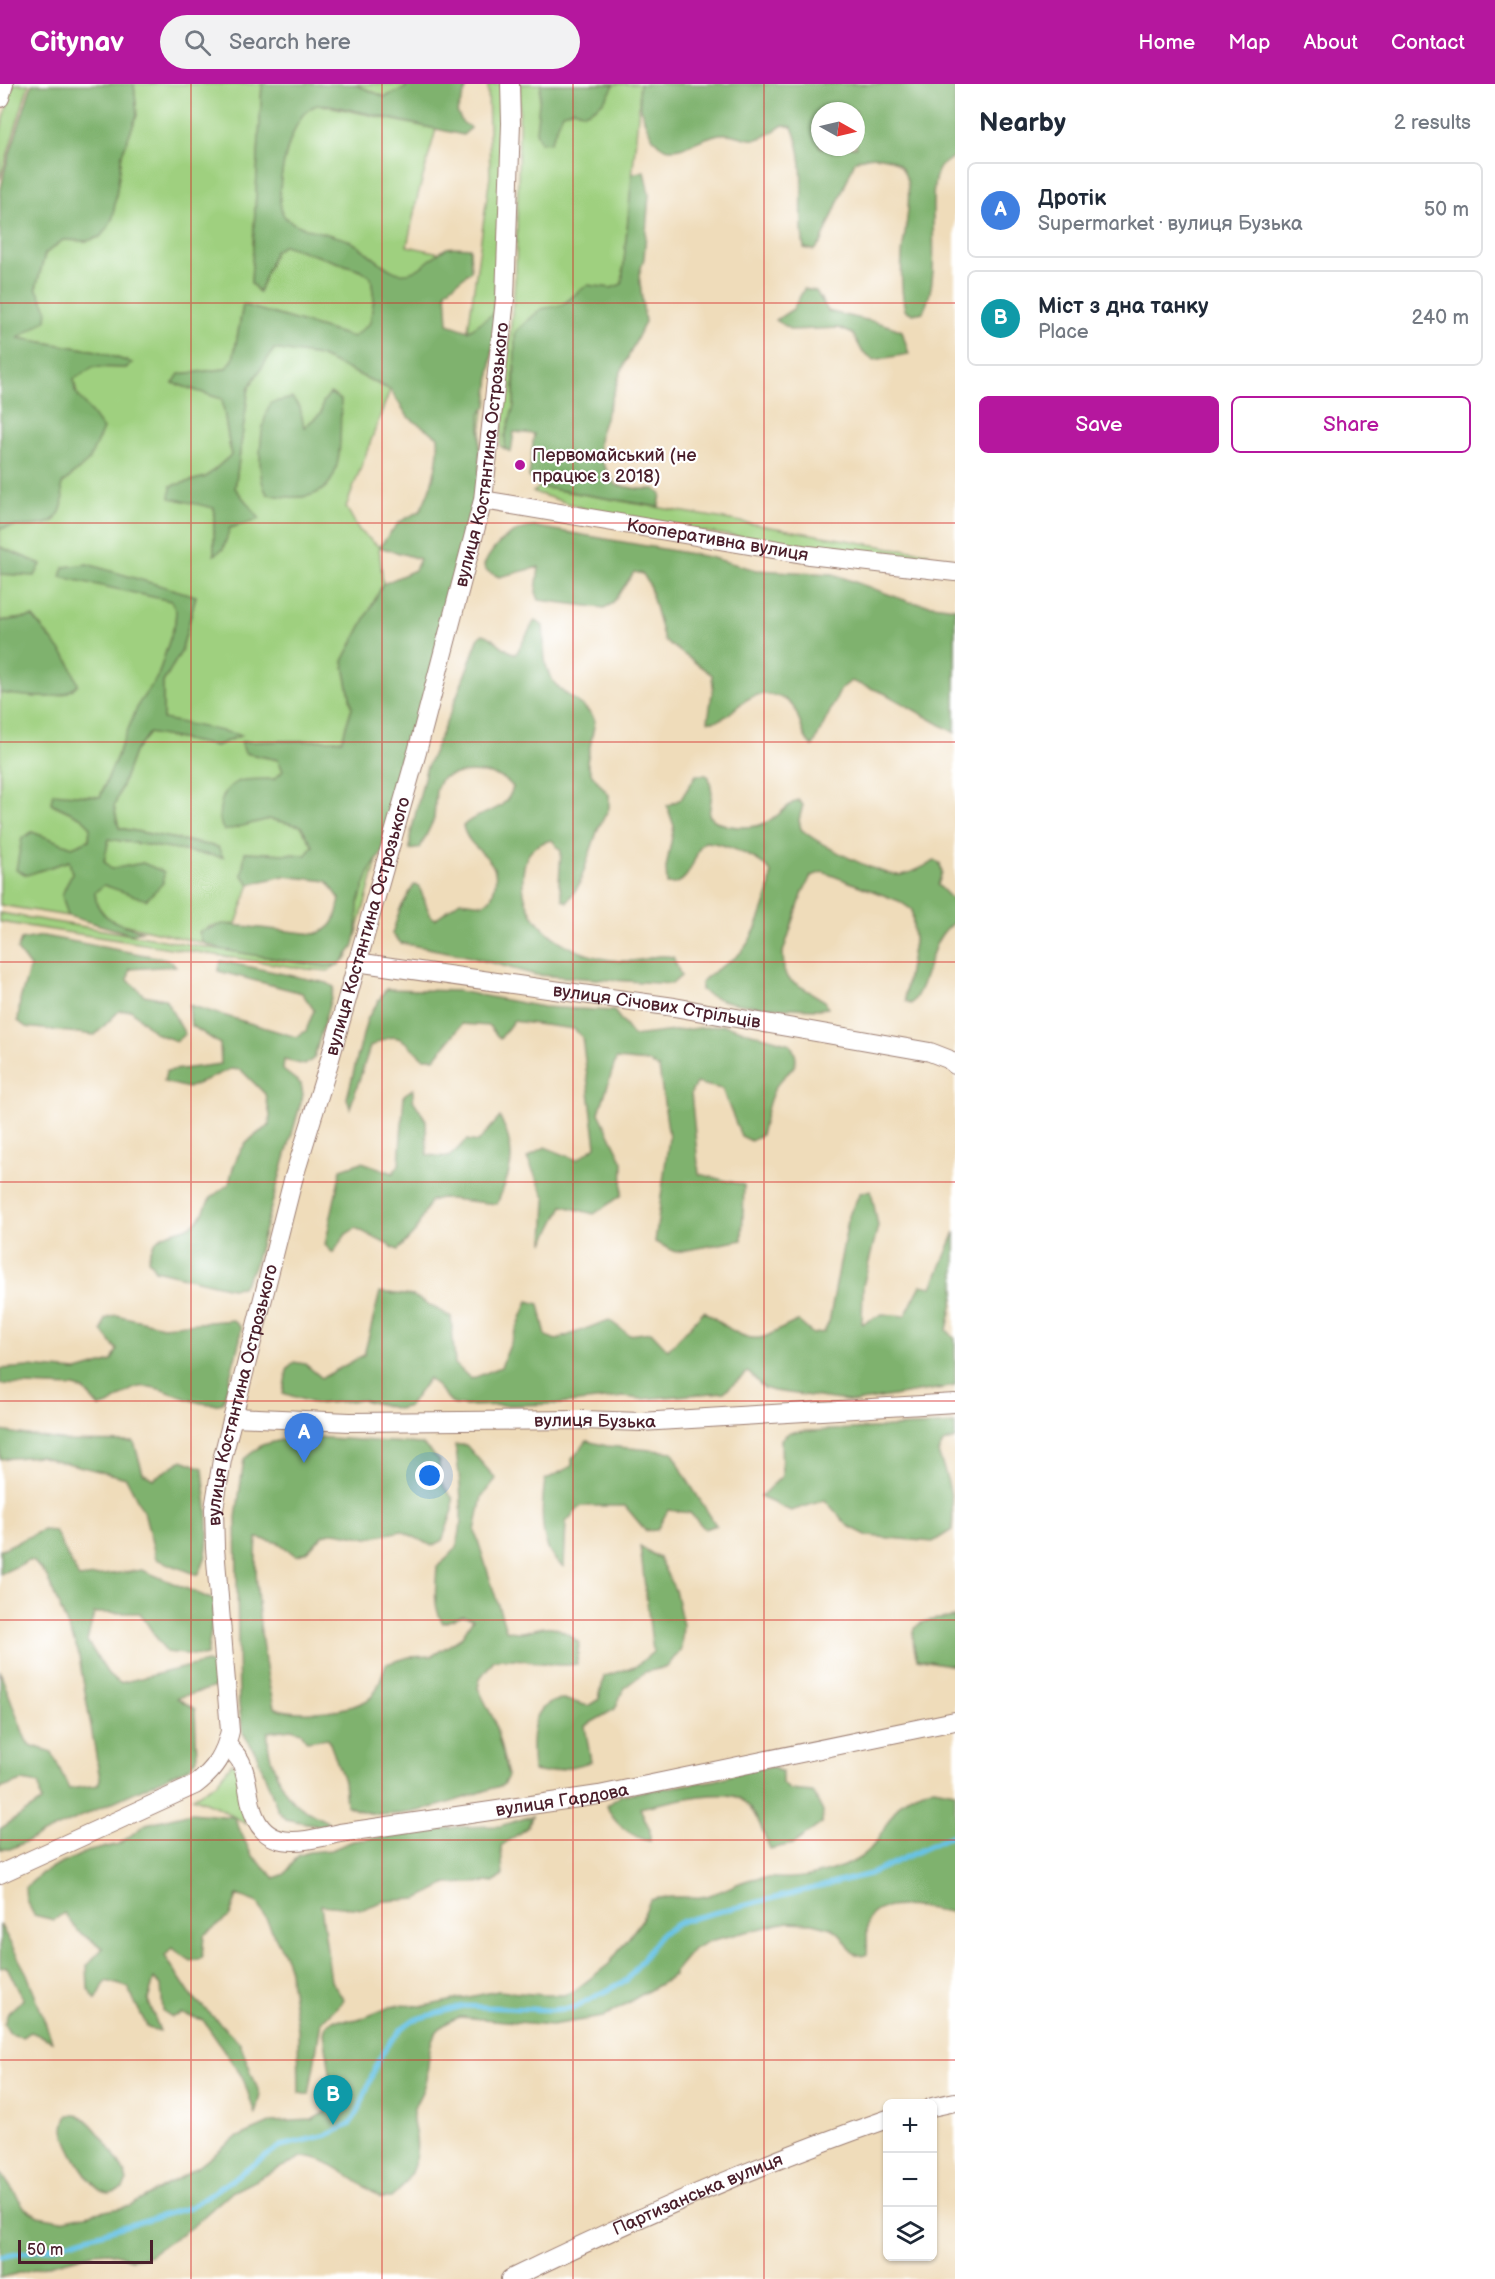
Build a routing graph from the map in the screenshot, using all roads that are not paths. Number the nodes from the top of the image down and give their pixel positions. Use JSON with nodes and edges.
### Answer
{"nodes":[{"id":1,"x":3,"y":84,"type":"edge"},
{"id":2,"x":510,"y":84,"type":"edge"},
{"id":3,"x":0,"y":98,"type":"edge"},
{"id":4,"x":483,"y":500,"type":"junction"},
{"id":5,"x":955,"y":572,"type":"edge"},
{"id":6,"x":356,"y":962,"type":"junction"},
{"id":7,"x":955,"y":1065,"type":"edge"},
{"id":8,"x":955,"y":1403,"type":"edge"},
{"id":9,"x":233,"y":1417,"type":"junction"},
{"id":10,"x":955,"y":1721,"type":"edge"},
{"id":11,"x":227,"y":1744,"type":"junction"},
{"id":12,"x":0,"y":1874,"type":"edge"},
{"id":13,"x":955,"y":2102,"type":"edge"},
{"id":14,"x":937,"y":2106,"type":"edge"},
{"id":15,"x":883,"y":2121,"type":"edge"},
{"id":16,"x":510,"y":2279,"type":"edge"}],
"edges":[{"from":1,"to":3,"type":"street"},
{"from":2,"to":4,"type":"street","name":"вулиця Костянтина Острозького"},
{"from":4,"to":5,"type":"street","name":"Кооперативна вулиця"},
{"from":4,"to":6,"type":"street","name":"вулиця Костянтина Острозького"},
{"from":6,"to":7,"type":"street","name":"вулиця Січових Стрільців"},
{"from":6,"to":9,"type":"street","name":"вулиця Костянтина Острозького"},
{"from":8,"to":9,"type":"street","name":"вулиця Бузька"},
{"from":9,"to":11,"type":"street","name":"вулиця Костянтина Острозького"},
{"from":10,"to":11,"type":"street","name":"вулиця Гардова"},
{"from":11,"to":12,"type":"street","name":"вулиця Костянтина Острозького"},
{"from":13,"to":14,"type":"street"},
{"from":15,"to":16,"type":"street","name":"Партизанська вулиця"}]}
